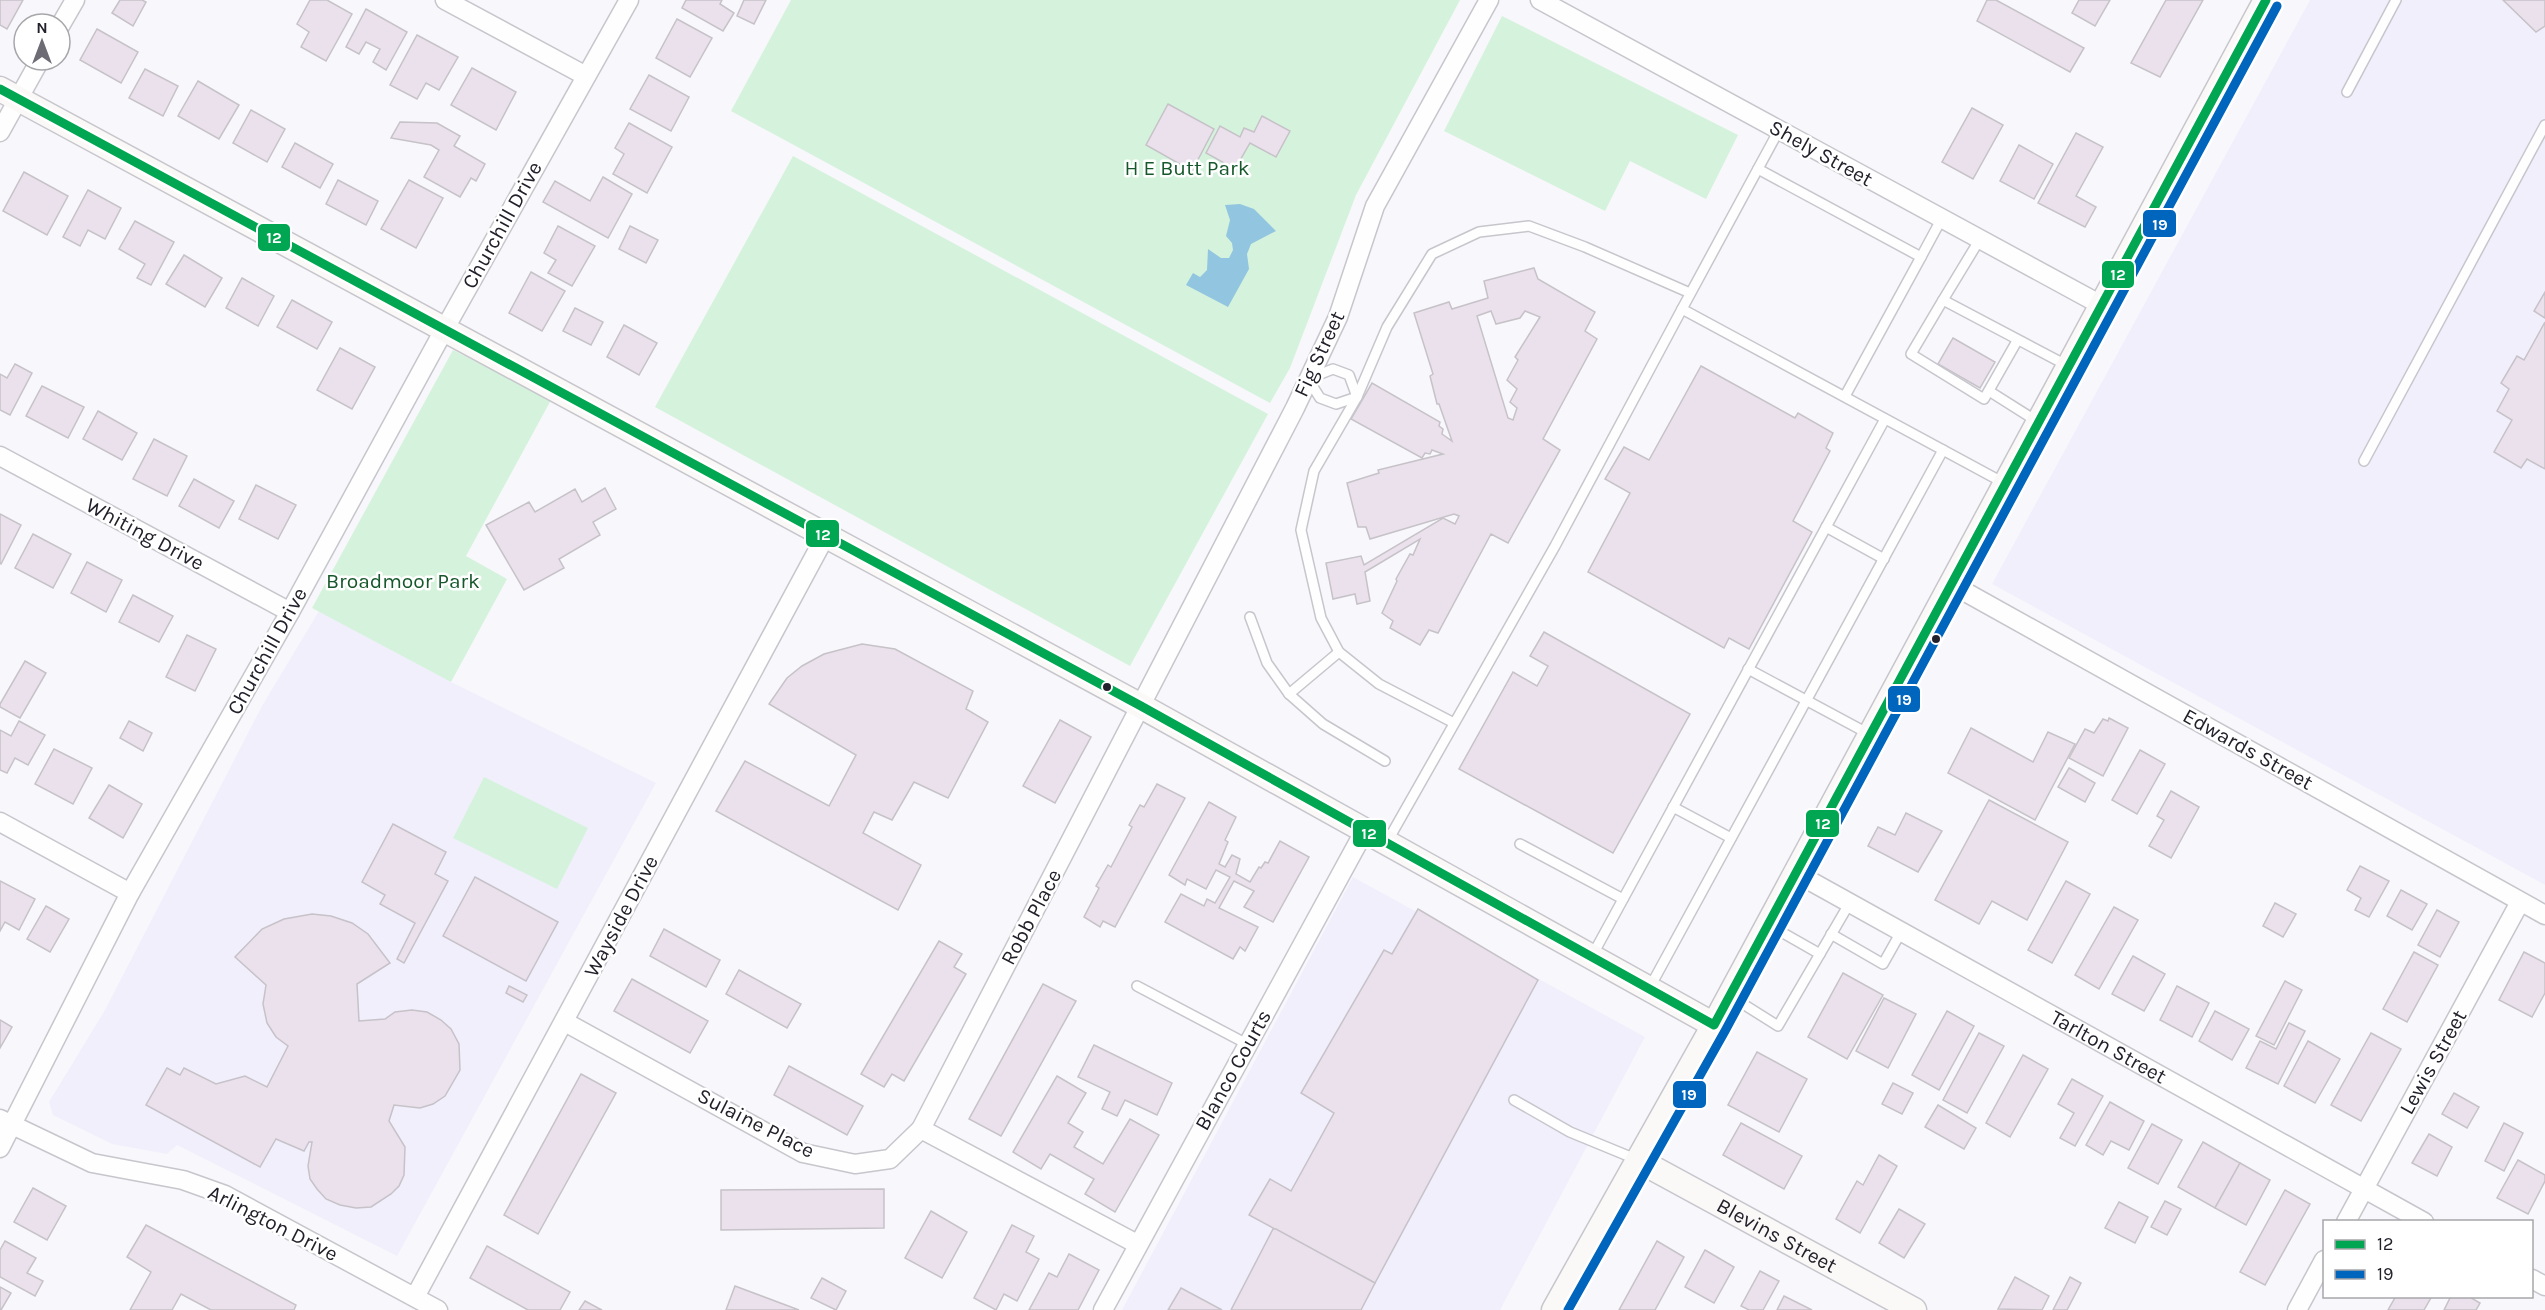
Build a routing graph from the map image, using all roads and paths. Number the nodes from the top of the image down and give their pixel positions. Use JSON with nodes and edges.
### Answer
{"nodes":[{"id":1,"x":445,"y":0,"type":"edge"},
{"id":2,"x":629,"y":0,"type":"edge"},
{"id":3,"x":1489,"y":0,"type":"edge"},
{"id":4,"x":1540,"y":0,"type":"edge"},
{"id":5,"x":2266,"y":0,"type":"edge"},
{"id":6,"x":2396,"y":0,"type":"edge"},
{"id":7,"x":29,"y":72,"type":"edge"},
{"id":8,"x":586,"y":76,"type":"junction"},
{"id":9,"x":2347,"y":92,"type":"dead end"},
{"id":10,"x":9,"y":94,"type":"edge"},
{"id":11,"x":2545,"y":125,"type":"edge"},
{"id":12,"x":1779,"y":130,"type":"junction"},
{"id":13,"x":0,"y":132,"type":"edge"},
{"id":14,"x":1758,"y":169,"type":"junction"},
{"id":15,"x":1942,"y":218,"type":"junction"},
{"id":16,"x":1980,"y":238,"type":"junction"},
{"id":17,"x":1921,"y":257,"type":"junction"},
{"id":18,"x":1690,"y":293,"type":"junction"},
{"id":19,"x":1943,"y":300,"type":"junction"},
{"id":20,"x":2103,"y":306,"type":"junction"},
{"id":21,"x":1682,"y":309,"type":"junction"},
{"id":22,"x":444,"y":330,"type":"junction"},
{"id":23,"x":2017,"y":341,"type":"junction"},
{"id":24,"x":2068,"y":366,"type":"junction"},
{"id":25,"x":1308,"y":379,"type":"junction"},
{"id":26,"x":1989,"y":392,"type":"junction"},
{"id":27,"x":1845,"y":396,"type":"junction"},
{"id":28,"x":1357,"y":397,"type":"junction"},
{"id":29,"x":1885,"y":419,"type":"junction"},
{"id":30,"x":2039,"y":422,"type":"junction"},
{"id":31,"x":1943,"y":450,"type":"junction"},
{"id":32,"x":0,"y":456,"type":"edge"},
{"id":33,"x":2364,"y":461,"type":"dead end"},
{"id":34,"x":2006,"y":484,"type":"junction"},
{"id":35,"x":1826,"y":527,"type":"junction"},
{"id":36,"x":826,"y":535,"type":"junction"},
{"id":37,"x":1884,"y":559,"type":"junction"},
{"id":38,"x":1951,"y":584,"type":"junction"},
{"id":39,"x":290,"y":612,"type":"junction"},
{"id":40,"x":1250,"y":617,"type":"dead end"},
{"id":41,"x":1339,"y":652,"type":"junction"},
{"id":42,"x":1748,"y":669,"type":"junction"},
{"id":43,"x":1289,"y":694,"type":"junction"},
{"id":44,"x":1806,"y":700,"type":"junction"},
{"id":45,"x":1141,"y":706,"type":"junction"},
{"id":46,"x":1454,"y":723,"type":"junction"},
{"id":47,"x":1869,"y":735,"type":"junction"},
{"id":48,"x":1385,"y":761,"type":"dead end"},
{"id":49,"x":1673,"y":807,"type":"junction"},
{"id":50,"x":0,"y":822,"type":"edge"},
{"id":51,"x":1365,"y":830,"type":"junction"},
{"id":52,"x":1731,"y":838,"type":"junction"},
{"id":53,"x":1387,"y":842,"type":"junction"},
{"id":54,"x":1520,"y":844,"type":"dead end"},
{"id":55,"x":1794,"y":872,"type":"junction"},
{"id":56,"x":130,"y":893,"type":"junction"},
{"id":57,"x":1623,"y":899,"type":"junction"},
{"id":58,"x":2520,"y":902,"type":"junction"},
{"id":59,"x":1850,"y":903,"type":"junction"},
{"id":60,"x":2545,"y":915,"type":"edge"},
{"id":61,"x":1767,"y":924,"type":"junction"},
{"id":62,"x":1901,"y":932,"type":"junction"},
{"id":63,"x":1831,"y":934,"type":"junction"},
{"id":64,"x":1820,"y":954,"type":"junction"},
{"id":65,"x":1591,"y":957,"type":"junction"},
{"id":66,"x":1137,"y":986,"type":"dead end"},
{"id":67,"x":1649,"y":989,"type":"junction"},
{"id":68,"x":1730,"y":995,"type":"junction"},
{"id":69,"x":565,"y":1022,"type":"junction"},
{"id":70,"x":1714,"y":1025,"type":"junction"},
{"id":71,"x":1247,"y":1044,"type":"junction"},
{"id":72,"x":1514,"y":1100,"type":"dead end"},
{"id":73,"x":6,"y":1122,"type":"edge"},
{"id":74,"x":921,"y":1129,"type":"junction"},
{"id":75,"x":0,"y":1148,"type":"edge"},
{"id":76,"x":1638,"y":1160,"type":"junction"},
{"id":77,"x":2364,"y":1190,"type":"junction"},
{"id":78,"x":2347,"y":1220,"type":"edge"},
{"id":79,"x":2422,"y":1220,"type":"edge"},
{"id":80,"x":1137,"y":1244,"type":"junction"},
{"id":81,"x":2323,"y":1264,"type":"edge"},
{"id":82,"x":415,"y":1297,"type":"junction"},
{"id":83,"x":438,"y":1310,"type":"edge"},
{"id":84,"x":1103,"y":1310,"type":"edge"},
{"id":85,"x":1554,"y":1310,"type":"edge"},
{"id":86,"x":1914,"y":1310,"type":"edge"},
{"id":87,"x":2297,"y":1310,"type":"edge"}],
"edges":[{"from":1,"to":8,"type":"street"},
{"from":2,"to":8,"type":"street","name":"Churchill Drive"},
{"from":3,"to":25,"type":"street","name":"Fig Street"},
{"from":4,"to":12,"type":"street","name":"Shely Street"},
{"from":5,"to":20,"type":"street"},
{"from":6,"to":9,"type":"lane"},
{"from":7,"to":10,"type":"street"},
{"from":8,"to":22,"type":"street","name":"Churchill Drive"},
{"from":10,"to":13,"type":"street"},
{"from":10,"to":22,"type":"street"},
{"from":11,"to":33,"type":"lane"},
{"from":12,"to":14,"type":"lane"},
{"from":12,"to":15,"type":"street","name":"Shely Street"},
{"from":14,"to":17,"type":"lane"},
{"from":14,"to":18,"type":"lane"},
{"from":15,"to":16,"type":"street","name":"Shely Street"},
{"from":15,"to":17,"type":"lane"},
{"from":16,"to":19,"type":"lane"},
{"from":16,"to":20,"type":"street","name":"Shely Street"},
{"from":17,"to":27,"type":"lane"},
{"from":18,"to":21,"type":"lane"},
{"from":18,"to":28,"type":"lane"},
{"from":19,"to":23,"type":"lane"},
{"from":19,"to":26,"type":"lane"},
{"from":20,"to":24,"type":"street"},
{"from":21,"to":27,"type":"lane"},
{"from":21,"to":46,"type":"lane"},
{"from":22,"to":36,"type":"street"},
{"from":22,"to":39,"type":"street","name":"Churchill Drive"},
{"from":23,"to":24,"type":"lane"},
{"from":23,"to":26,"type":"lane"},
{"from":24,"to":30,"type":"street"},
{"from":25,"to":28,"type":"lane"},
{"from":25,"to":28,"type":"lane"},
{"from":25,"to":45,"type":"street","name":"Fig Street"},
{"from":26,"to":30,"type":"lane"},
{"from":27,"to":29,"type":"lane"},
{"from":28,"to":41,"type":"lane"},
{"from":29,"to":31,"type":"lane"},
{"from":29,"to":35,"type":"lane"},
{"from":30,"to":34,"type":"street"},
{"from":31,"to":34,"type":"lane"},
{"from":31,"to":37,"type":"lane"},
{"from":32,"to":39,"type":"street","name":"Whiting Drive"},
{"from":34,"to":38,"type":"street"},
{"from":35,"to":37,"type":"lane"},
{"from":35,"to":42,"type":"lane"},
{"from":36,"to":45,"type":"street"},
{"from":36,"to":69,"type":"street","name":"Wayside Drive"},
{"from":37,"to":44,"type":"lane"},
{"from":38,"to":47,"type":"street"},
{"from":38,"to":58,"type":"street","name":"Edwards Street"},
{"from":39,"to":56,"type":"street","name":"Churchill Drive"},
{"from":40,"to":43,"type":"lane"},
{"from":41,"to":43,"type":"lane"},
{"from":41,"to":46,"type":"lane"},
{"from":42,"to":44,"type":"lane"},
{"from":42,"to":49,"type":"lane"},
{"from":43,"to":48,"type":"lane"},
{"from":44,"to":47,"type":"lane"},
{"from":44,"to":52,"type":"lane"},
{"from":45,"to":51,"type":"street"},
{"from":45,"to":74,"type":"street","name":"Robb Place"},
{"from":46,"to":53,"type":"lane"},
{"from":47,"to":55,"type":"street"},
{"from":49,"to":52,"type":"lane"},
{"from":49,"to":57,"type":"lane"},
{"from":50,"to":56,"type":"street"},
{"from":51,"to":53,"type":"street"},
{"from":51,"to":71,"type":"street","name":"Blanco Courts"},
{"from":52,"to":67,"type":"lane"},
{"from":53,"to":65,"type":"street"},
{"from":54,"to":57,"type":"lane"},
{"from":55,"to":59,"type":"street","name":"Tarlton Street"},
{"from":55,"to":61,"type":"street"},
{"from":56,"to":73,"type":"street","name":"Churchill Drive"},
{"from":57,"to":65,"type":"lane"},
{"from":58,"to":60,"type":"street","name":"Edwards Street"},
{"from":58,"to":77,"type":"street","name":"Lewis Street"},
{"from":59,"to":62,"type":"street","name":"Tarlton Street"},
{"from":59,"to":63,"type":"lane"},
{"from":61,"to":64,"type":"lane"},
{"from":61,"to":68,"type":"street"},
{"from":62,"to":63,"type":"lane"},
{"from":62,"to":77,"type":"street","name":"Tarlton Street"},
{"from":63,"to":64,"type":"lane"},
{"from":64,"to":68,"type":"lane"},
{"from":65,"to":67,"type":"street"},
{"from":66,"to":71,"type":"lane"},
{"from":67,"to":70,"type":"street"},
{"from":68,"to":70,"type":"street"},
{"from":69,"to":74,"type":"street","name":"Sulaine Place"},
{"from":69,"to":82,"type":"street","name":"Wayside Drive"},
{"from":70,"to":76,"type":"street"},
{"from":71,"to":80,"type":"street","name":"Blanco Courts"},
{"from":72,"to":76,"type":"lane"},
{"from":73,"to":75,"type":"street","name":"Churchill Drive"},
{"from":73,"to":82,"type":"street","name":"Arlington Drive"},
{"from":74,"to":80,"type":"street"},
{"from":76,"to":85,"type":"street"},
{"from":76,"to":86,"type":"street","name":"Blevins Street"},
{"from":77,"to":78,"type":"street","name":"Lewis Street"},
{"from":77,"to":79,"type":"street","name":"Tarlton Street"},
{"from":80,"to":84,"type":"street","name":"Blanco Courts"},
{"from":81,"to":87,"type":"street"},
{"from":82,"to":83,"type":"street","name":"Arlington Drive"}]}
